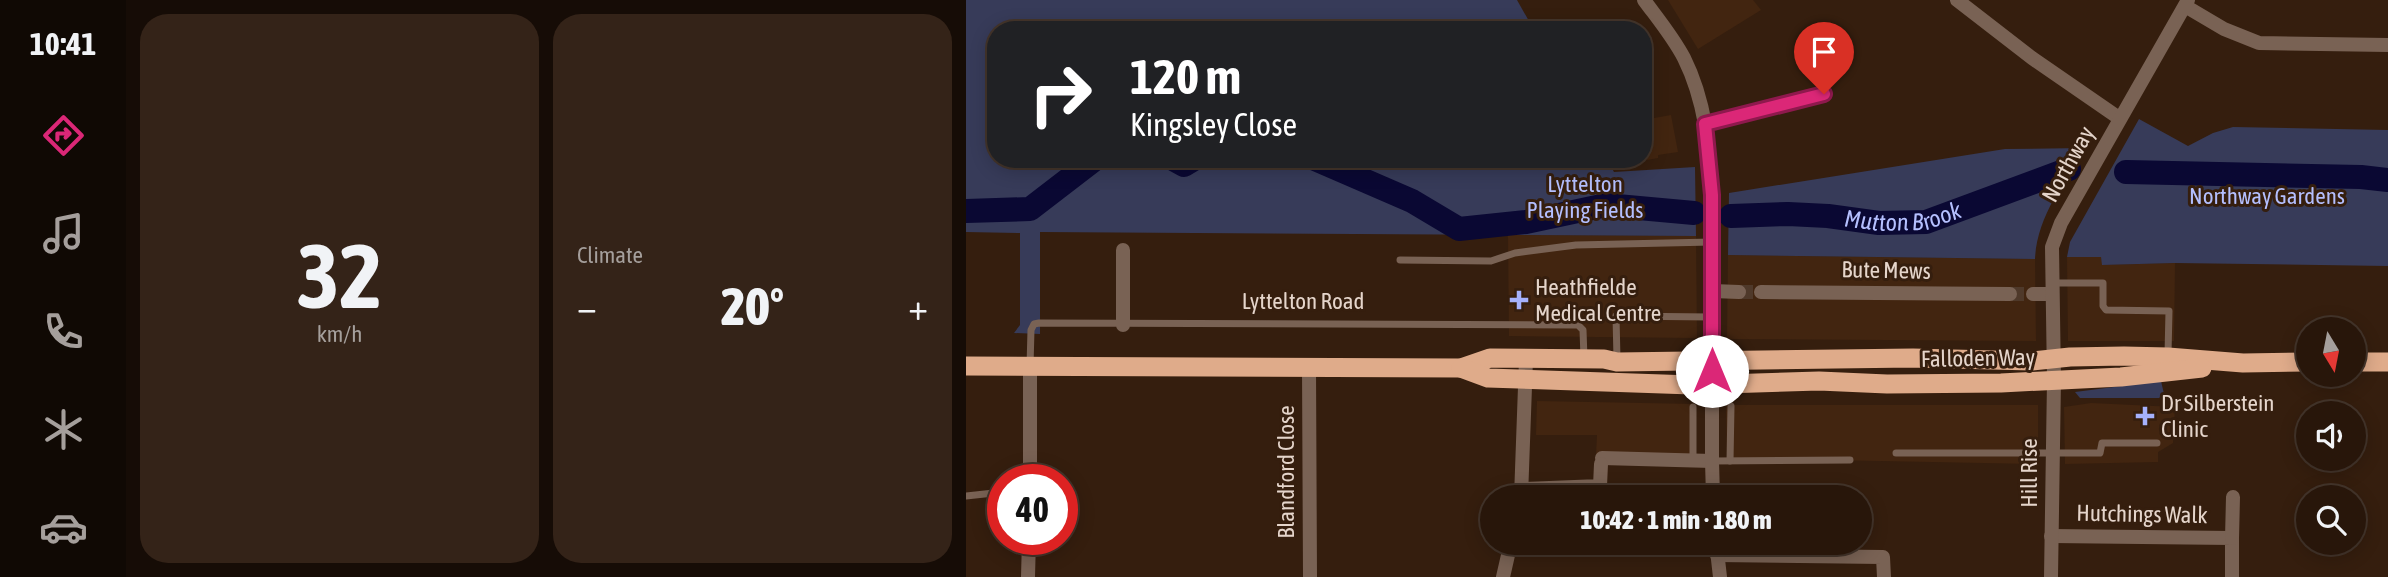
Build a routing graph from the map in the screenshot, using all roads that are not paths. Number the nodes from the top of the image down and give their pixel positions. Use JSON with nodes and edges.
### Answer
{"nodes":[{"id":1,"x":1644,"y":0,"type":"edge"},
{"id":2,"x":1957,"y":0,"type":"edge"},
{"id":3,"x":2186,"y":3,"type":"edge"},
{"id":4,"x":2388,"y":45,"type":"edge"},
{"id":5,"x":1824,"y":94,"type":"dead end"},
{"id":6,"x":2119,"y":118,"type":"junction"},
{"id":7,"x":1705,"y":124,"type":"junction"},
{"id":8,"x":1713,"y":243,"type":"junction"},
{"id":9,"x":1124,"y":250,"type":"dead end"},
{"id":10,"x":1401,"y":260,"type":"dead end"},
{"id":11,"x":2052,"y":289,"type":"junction"},
{"id":12,"x":1713,"y":291,"type":"junction"},
{"id":13,"x":1739,"y":292,"type":"tunnel mouth"},
{"id":14,"x":1761,"y":292,"type":"tunnel mouth"},
{"id":15,"x":2010,"y":294,"type":"tunnel mouth"},
{"id":16,"x":2033,"y":294,"type":"tunnel mouth"},
{"id":17,"x":1712,"y":317,"type":"junction"},
{"id":18,"x":1123,"y":325,"type":"junction"},
{"id":19,"x":2168,"y":356,"type":"junction"},
{"id":20,"x":1526,"y":359,"type":"junction"},
{"id":21,"x":1584,"y":359,"type":"junction"},
{"id":22,"x":1617,"y":362,"type":"junction"},
{"id":23,"x":2296,"y":362,"type":"edge"},
{"id":24,"x":2366,"y":362,"type":"edge"},
{"id":25,"x":2388,"y":362,"type":"edge"},
{"id":26,"x":2244,"y":363,"type":"junction"},
{"id":27,"x":966,"y":366,"type":"edge"},
{"id":28,"x":1030,"y":366,"type":"junction"},
{"id":29,"x":1309,"y":367,"type":"junction"},
{"id":30,"x":1461,"y":368,"type":"junction"},
{"id":31,"x":2053,"y":369,"type":"junction"},
{"id":32,"x":1712,"y":372,"type":"junction"},
{"id":33,"x":1525,"y":379,"type":"junction"},
{"id":34,"x":1731,"y":406,"type":"dead end"},
{"id":35,"x":1693,"y":407,"type":"dead end"},
{"id":36,"x":2157,"y":443,"type":"dead end"},
{"id":37,"x":1896,"y":453,"type":"dead end"},
{"id":38,"x":2052,"y":453,"type":"junction"},
{"id":39,"x":1850,"y":460,"type":"dead end"},
{"id":40,"x":1693,"y":461,"type":"junction"},
{"id":41,"x":1712,"y":461,"type":"junction"},
{"id":42,"x":1730,"y":461,"type":"junction"},
{"id":43,"x":1030,"y":464,"type":"edge"},
{"id":44,"x":1522,"y":485,"type":"edge"},
{"id":45,"x":1600,"y":485,"type":"edge"},
{"id":46,"x":1713,"y":485,"type":"edge"},
{"id":47,"x":987,"y":494,"type":"edge"},
{"id":48,"x":966,"y":496,"type":"edge"},
{"id":49,"x":2233,"y":497,"type":"dead end"},
{"id":50,"x":2051,"y":536,"type":"junction"},
{"id":51,"x":2232,"y":538,"type":"junction"},
{"id":52,"x":1029,"y":555,"type":"edge"},
{"id":53,"x":1508,"y":555,"type":"edge"},
{"id":54,"x":1717,"y":555,"type":"edge"},
{"id":55,"x":1841,"y":555,"type":"edge"},
{"id":56,"x":1028,"y":577,"type":"edge"},
{"id":57,"x":1310,"y":577,"type":"edge"},
{"id":58,"x":1503,"y":577,"type":"edge"},
{"id":59,"x":1720,"y":577,"type":"edge"},
{"id":60,"x":1884,"y":577,"type":"edge"},
{"id":61,"x":2051,"y":577,"type":"edge"},
{"id":62,"x":2232,"y":577,"type":"edge"}],
"edges":[{"from":1,"to":7,"type":"street"},
{"from":2,"to":6,"type":"street"},
{"from":3,"to":4,"type":"street"},
{"from":3,"to":6,"type":"street","name":"Northway"},
{"from":5,"to":7,"type":"street"},
{"from":6,"to":11,"type":"street","name":"Northway"},
{"from":7,"to":8,"type":"street"},
{"from":8,"to":10,"type":"lane"},
{"from":8,"to":12,"type":"street"},
{"from":9,"to":18,"type":"street"},
{"from":11,"to":16,"type":"street"},
{"from":11,"to":19,"type":"lane"},
{"from":11,"to":31,"type":"street","name":"Northway"},
{"from":12,"to":13,"type":"street"},
{"from":12,"to":17,"type":"street"},
{"from":14,"to":15,"type":"street","name":"Bute Mews"},
{"from":17,"to":22,"type":"lane"},
{"from":17,"to":32,"type":"street"},
{"from":18,"to":21,"type":"lane","name":"Lyttelton Road"},
{"from":18,"to":28,"type":"lane","name":"Lyttelton Road"},
{"from":19,"to":26,"type":"highway","name":"Falloden Way"},
{"from":19,"to":31,"type":"highway","name":"Falloden Way"},
{"from":20,"to":21,"type":"highway"},
{"from":20,"to":30,"type":"highway"},
{"from":20,"to":33,"type":"street"},
{"from":21,"to":22,"type":"highway"},
{"from":22,"to":32,"type":"highway"},
{"from":23,"to":26,"type":"highway","name":"Falloden Way"},
{"from":24,"to":25,"type":"highway"},
{"from":26,"to":31,"type":"highway","name":"Falloden Way"},
{"from":27,"to":28,"type":"highway"},
{"from":28,"to":29,"type":"highway"},
{"from":28,"to":43,"type":"street"},
{"from":29,"to":30,"type":"highway"},
{"from":29,"to":57,"type":"street","name":"Blandford Close"},
{"from":30,"to":33,"type":"highway"},
{"from":31,"to":32,"type":"highway","name":"Falloden Way"},
{"from":31,"to":38,"type":"street","name":"Hill Rise"},
{"from":32,"to":33,"type":"highway"},
{"from":32,"to":41,"type":"street"},
{"from":33,"to":44,"type":"street"},
{"from":34,"to":42,"type":"lane"},
{"from":35,"to":40,"type":"lane"},
{"from":36,"to":38,"type":"lane"},
{"from":37,"to":38,"type":"lane"},
{"from":38,"to":50,"type":"street","name":"Hill Rise"},
{"from":39,"to":42,"type":"lane"},
{"from":40,"to":41,"type":"street"},
{"from":40,"to":45,"type":"street"},
{"from":41,"to":42,"type":"lane"},
{"from":41,"to":46,"type":"street"},
{"from":47,"to":48,"type":"lane"},
{"from":49,"to":51,"type":"street","name":"Hutchings Walk"},
{"from":50,"to":51,"type":"street","name":"Hutchings Walk"},
{"from":50,"to":61,"type":"street","name":"Hill Rise"},
{"from":51,"to":62,"type":"street","name":"Hutchings Walk"},
{"from":52,"to":56,"type":"street"},
{"from":53,"to":58,"type":"street"},
{"from":54,"to":59,"type":"street"},
{"from":55,"to":60,"type":"street"}]}
